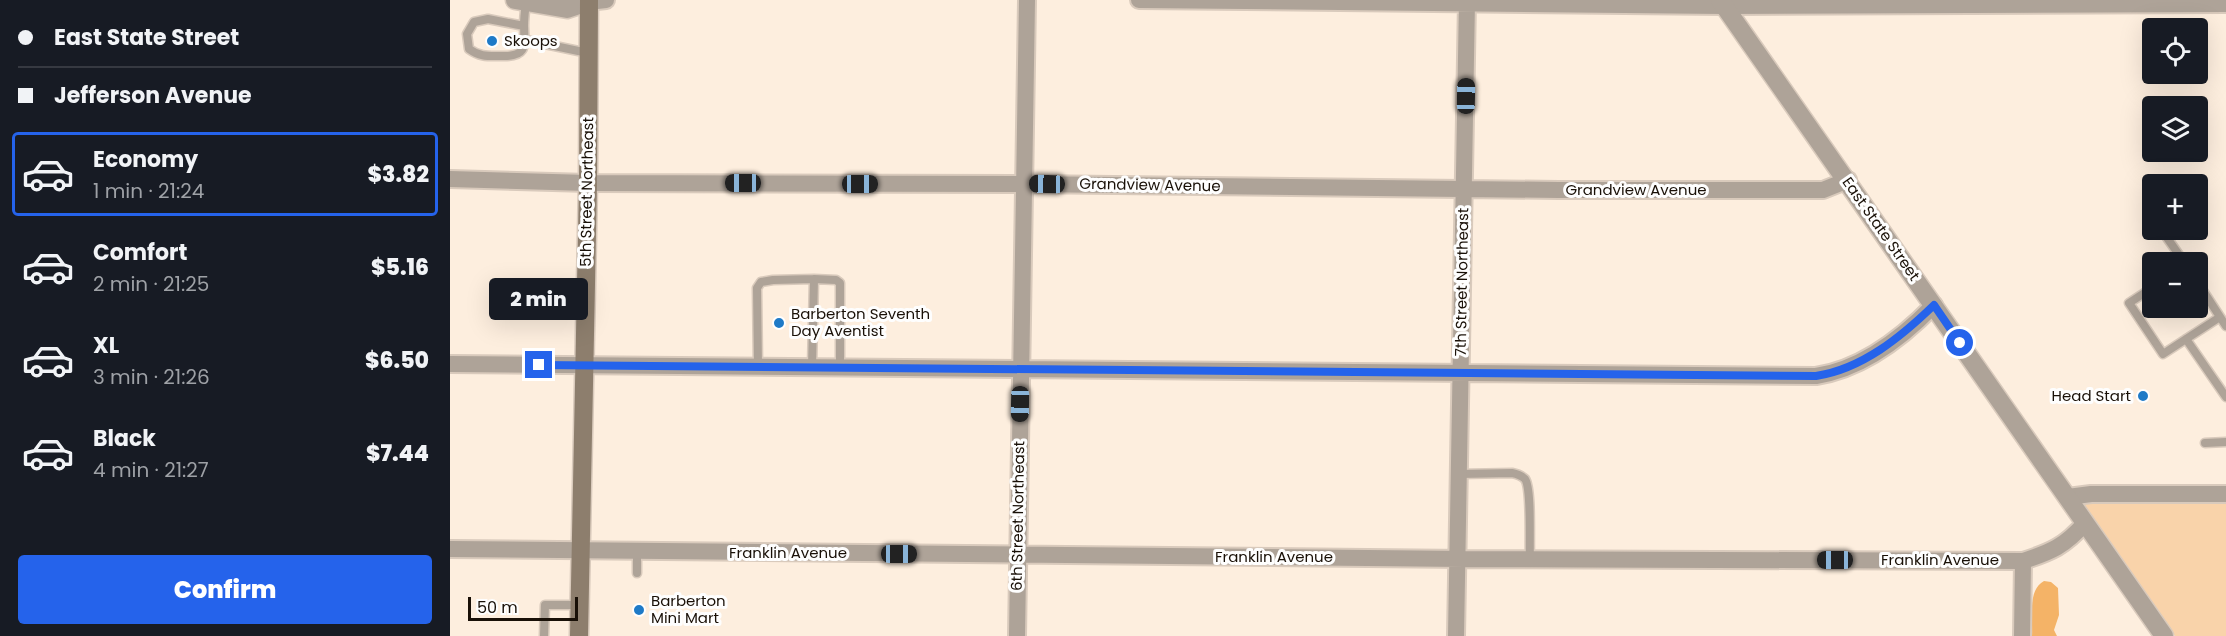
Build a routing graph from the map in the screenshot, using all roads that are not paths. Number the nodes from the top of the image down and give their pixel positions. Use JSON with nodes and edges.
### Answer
{"nodes":[{"id":1,"x":1026,"y":0,"type":"edge"},
{"id":2,"x":1139,"y":0,"type":"edge"},
{"id":3,"x":521,"y":1,"type":"edge"},
{"id":4,"x":594,"y":1,"type":"edge"},
{"id":5,"x":1467,"y":1,"type":"edge"},
{"id":6,"x":1722,"y":3,"type":"edge"},
{"id":7,"x":2226,"y":4,"type":"edge"},
{"id":8,"x":524,"y":26,"type":"junction"},
{"id":9,"x":526,"y":40,"type":"junction"},
{"id":10,"x":588,"y":53,"type":"junction"},
{"id":11,"x":450,"y":179,"type":"edge"},
{"id":12,"x":1848,"y":180,"type":"junction"},
{"id":13,"x":588,"y":183,"type":"junction"},
{"id":14,"x":1024,"y":184,"type":"junction"},
{"id":15,"x":1464,"y":189,"type":"junction"},
{"id":16,"x":814,"y":279,"type":"junction"},
{"id":17,"x":2142,"y":295,"type":"edge"},
{"id":18,"x":2208,"y":298,"type":"edge"},
{"id":19,"x":1934,"y":305,"type":"junction"},
{"id":20,"x":2220,"y":317,"type":"junction"},
{"id":21,"x":2226,"y":326,"type":"edge"},
{"id":22,"x":2186,"y":339,"type":"junction"},
{"id":23,"x":450,"y":364,"type":"edge"},
{"id":24,"x":583,"y":366,"type":"junction"},
{"id":25,"x":758,"y":367,"type":"junction"},
{"id":26,"x":812,"y":367,"type":"junction"},
{"id":27,"x":840,"y":367,"type":"junction"},
{"id":28,"x":1021,"y":368,"type":"junction"},
{"id":29,"x":1461,"y":374,"type":"junction"},
{"id":30,"x":2226,"y":397,"type":"edge"},
{"id":31,"x":2226,"y":441,"type":"edge"},
{"id":32,"x":2205,"y":442,"type":"dead end"},
{"id":33,"x":1459,"y":474,"type":"junction"},
{"id":34,"x":2226,"y":494,"type":"edge"},
{"id":35,"x":2068,"y":497,"type":"junction"},
{"id":36,"x":2085,"y":523,"type":"junction"},
{"id":37,"x":450,"y":549,"type":"edge"},
{"id":38,"x":581,"y":551,"type":"junction"},
{"id":39,"x":637,"y":551,"type":"junction"},
{"id":40,"x":1018,"y":555,"type":"junction"},
{"id":41,"x":1457,"y":558,"type":"junction"},
{"id":42,"x":1530,"y":559,"type":"junction"},
{"id":43,"x":2023,"y":561,"type":"junction"},
{"id":44,"x":637,"y":573,"type":"dead end"},
{"id":45,"x":580,"y":605,"type":"junction"},
{"id":46,"x":544,"y":636,"type":"edge"},
{"id":47,"x":579,"y":636,"type":"edge"},
{"id":48,"x":1017,"y":636,"type":"edge"},
{"id":49,"x":1456,"y":636,"type":"edge"},
{"id":50,"x":2022,"y":636,"type":"edge"},
{"id":51,"x":2164,"y":636,"type":"edge"}],
"edges":[{"from":1,"to":14,"type":"street","name":"6th Street Northeast"},
{"from":2,"to":5,"type":"street"},
{"from":3,"to":4,"type":"street"},
{"from":3,"to":8,"type":"lane"},
{"from":4,"to":10,"type":"main road","name":"5th Street Northeast"},
{"from":5,"to":6,"type":"street"},
{"from":5,"to":15,"type":"street","name":"7th Street Northeast"},
{"from":6,"to":7,"type":"street"},
{"from":6,"to":12,"type":"street","name":"East State Street"},
{"from":8,"to":9,"type":"lane"},
{"from":8,"to":9,"type":"lane"},
{"from":9,"to":10,"type":"lane"},
{"from":10,"to":13,"type":"main road","name":"5th Street Northeast"},
{"from":11,"to":13,"type":"street","name":"Grandview Avenue"},
{"from":12,"to":15,"type":"street","name":"Grandview Avenue"},
{"from":12,"to":19,"type":"street","name":"East State Street"},
{"from":13,"to":14,"type":"street","name":"Grandview Avenue"},
{"from":13,"to":24,"type":"main road","name":"5th Street Northeast"},
{"from":14,"to":15,"type":"street","name":"Grandview Avenue"},
{"from":14,"to":28,"type":"street","name":"6th Street Northeast"},
{"from":15,"to":29,"type":"street","name":"7th Street Northeast"},
{"from":16,"to":25,"type":"lane"},
{"from":16,"to":26,"type":"lane"},
{"from":16,"to":27,"type":"lane"},
{"from":17,"to":22,"type":"lane"},
{"from":18,"to":20,"type":"lane"},
{"from":19,"to":29,"type":"street"},
{"from":19,"to":35,"type":"street","name":"East State Street"},
{"from":20,"to":21,"type":"lane"},
{"from":20,"to":22,"type":"lane"},
{"from":22,"to":30,"type":"lane"},
{"from":23,"to":24,"type":"street"},
{"from":24,"to":25,"type":"street"},
{"from":24,"to":38,"type":"main road","name":"5th Street Northeast"},
{"from":25,"to":26,"type":"street"},
{"from":26,"to":27,"type":"street"},
{"from":27,"to":28,"type":"street"},
{"from":28,"to":29,"type":"street"},
{"from":28,"to":40,"type":"street","name":"6th Street Northeast"},
{"from":29,"to":33,"type":"street","name":"7th Street Northeast"},
{"from":31,"to":32,"type":"lane"},
{"from":33,"to":41,"type":"street","name":"7th Street Northeast"},
{"from":33,"to":42,"type":"lane"},
{"from":34,"to":35,"type":"street"},
{"from":35,"to":36,"type":"street","name":"East State Street"},
{"from":36,"to":43,"type":"street","name":"Franklin Avenue"},
{"from":36,"to":51,"type":"street","name":"East State Street"},
{"from":37,"to":38,"type":"street","name":"Franklin Avenue"},
{"from":38,"to":39,"type":"street","name":"Franklin Avenue"},
{"from":38,"to":45,"type":"main road","name":"5th Street Northeast"},
{"from":39,"to":40,"type":"street","name":"Franklin Avenue"},
{"from":39,"to":44,"type":"lane"},
{"from":40,"to":41,"type":"street","name":"Franklin Avenue"},
{"from":40,"to":48,"type":"street","name":"6th Street Northeast"},
{"from":41,"to":42,"type":"street","name":"Franklin Avenue"},
{"from":41,"to":49,"type":"street","name":"7th Street Northeast"},
{"from":42,"to":43,"type":"street","name":"Franklin Avenue"},
{"from":43,"to":50,"type":"street"},
{"from":45,"to":46,"type":"lane"},
{"from":45,"to":47,"type":"main road","name":"5th Street Northeast"}]}
